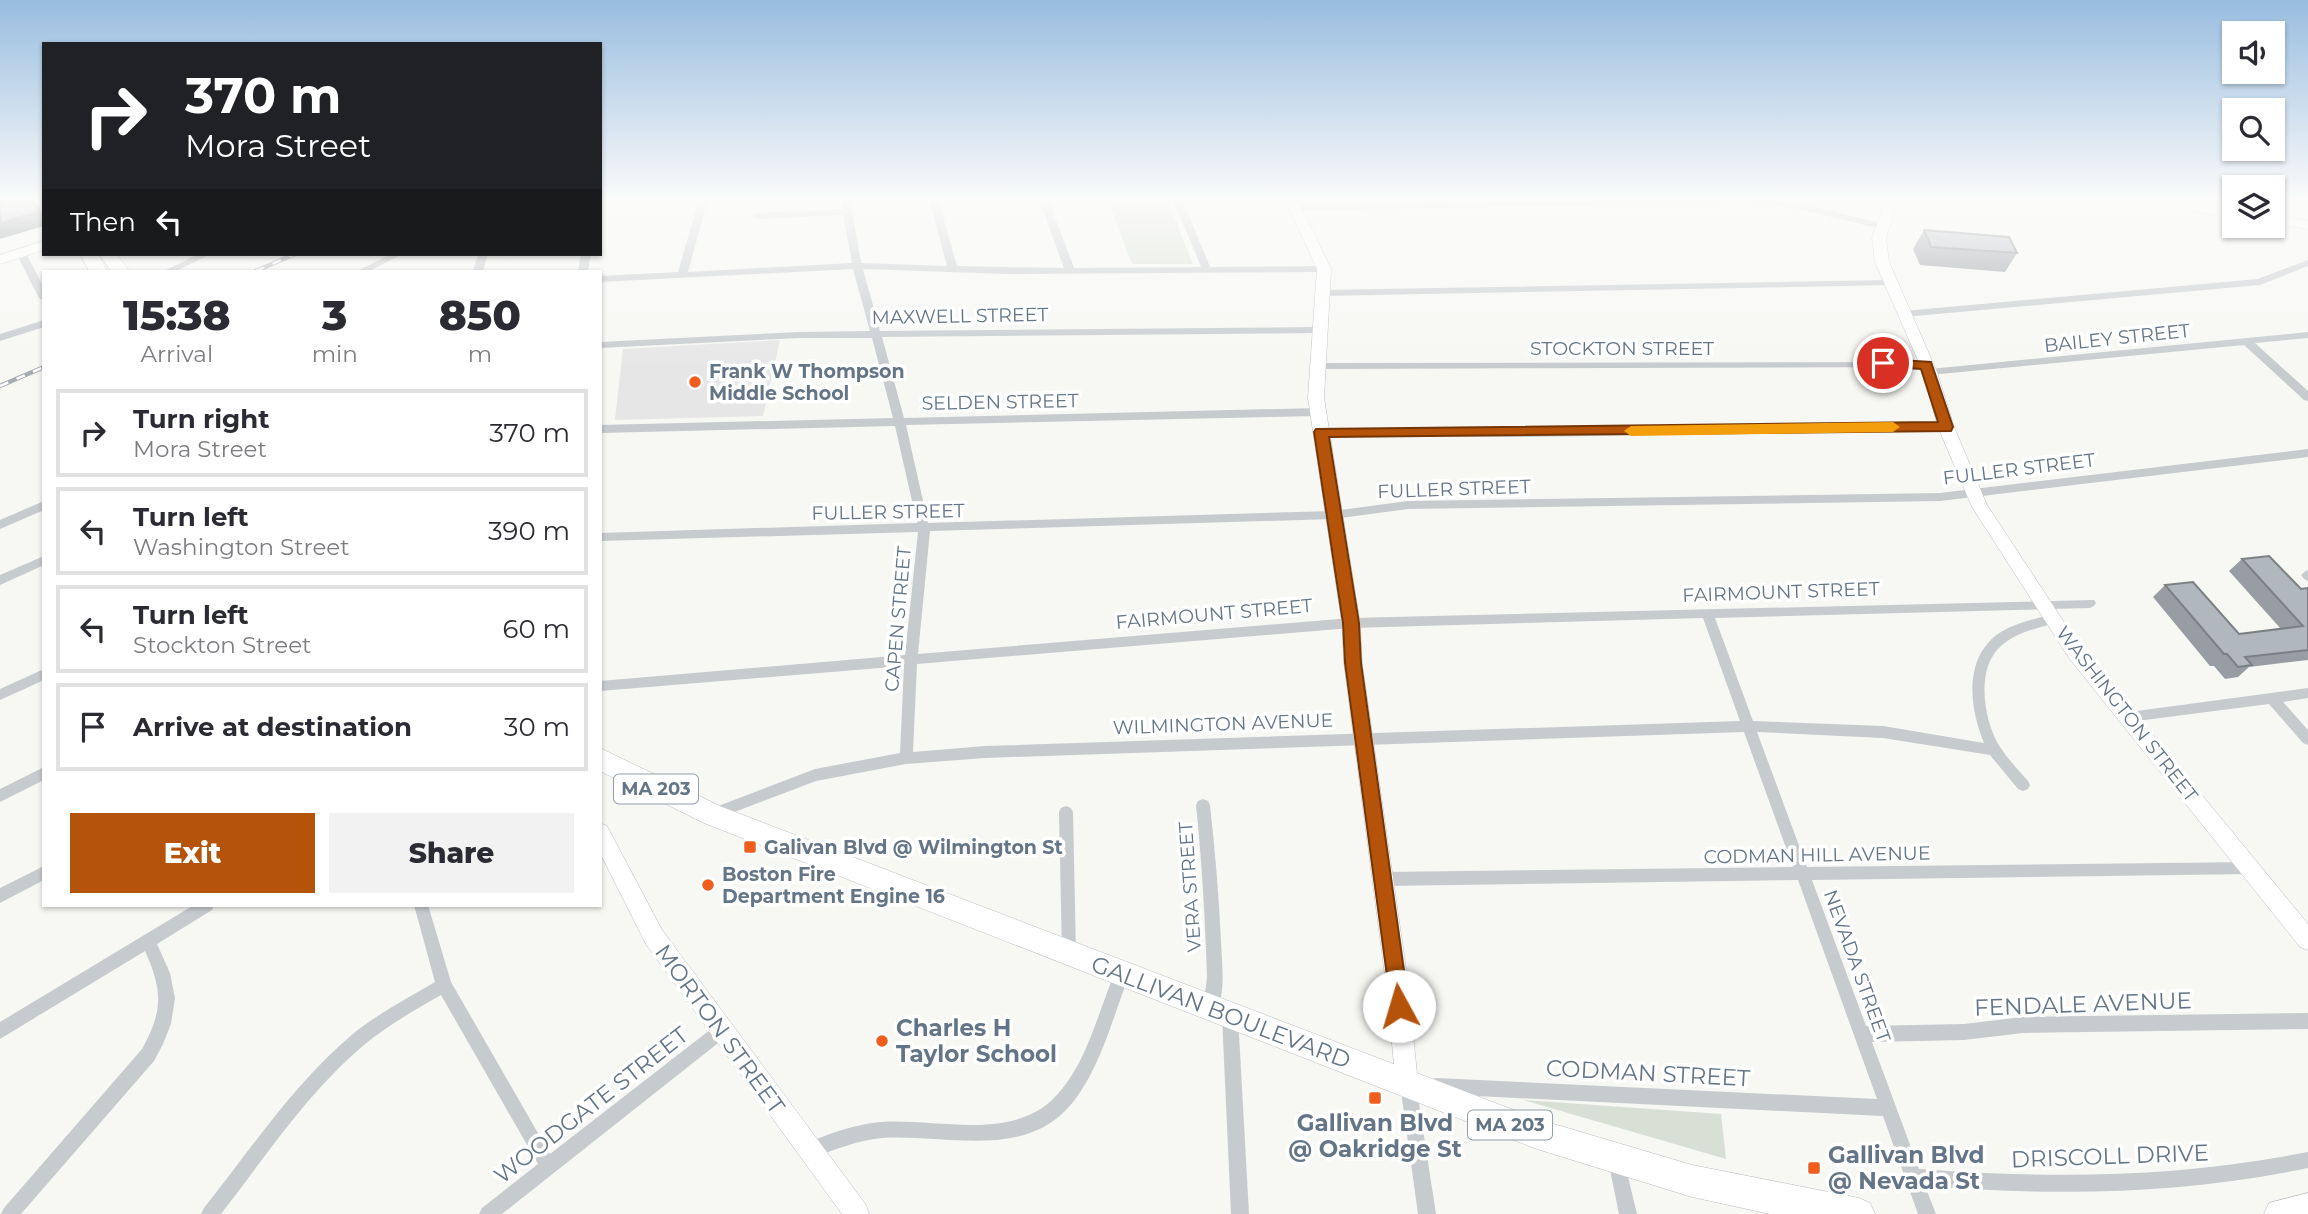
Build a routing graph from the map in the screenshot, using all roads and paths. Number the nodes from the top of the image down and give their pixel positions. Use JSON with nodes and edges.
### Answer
{"nodes":[{"id":1,"x":22,"y":256,"type":"edge"},
{"id":2,"x":202,"y":256,"type":"edge"},
{"id":3,"x":394,"y":256,"type":"edge"},
{"id":4,"x":688,"y":256,"type":"edge"},
{"id":5,"x":855,"y":256,"type":"edge"},
{"id":6,"x":949,"y":256,"type":"edge"},
{"id":7,"x":1064,"y":256,"type":"edge"},
{"id":8,"x":1201,"y":256,"type":"edge"},
{"id":9,"x":1318,"y":256,"type":"edge"},
{"id":10,"x":1881,"y":256,"type":"edge"},
{"id":11,"x":2308,"y":263,"type":"edge"},
{"id":12,"x":857,"y":266,"type":"junction"},
{"id":13,"x":953,"y":269,"type":"junction"},
{"id":14,"x":1324,"y":269,"type":"junction"},
{"id":15,"x":171,"y":270,"type":"edge"},
{"id":16,"x":364,"y":270,"type":"edge"},
{"id":17,"x":1070,"y":270,"type":"junction"},
{"id":18,"x":1207,"y":270,"type":"junction"},
{"id":19,"x":682,"y":275,"type":"junction"},
{"id":20,"x":602,"y":279,"type":"edge"},
{"id":21,"x":1890,"y":283,"type":"junction"},
{"id":22,"x":1322,"y":293,"type":"junction"},
{"id":23,"x":42,"y":295,"type":"edge"},
{"id":24,"x":1904,"y":314,"type":"junction"},
{"id":25,"x":42,"y":324,"type":"edge"},
{"id":26,"x":1320,"y":330,"type":"junction"},
{"id":27,"x":876,"y":334,"type":"junction"},
{"id":28,"x":2308,"y":335,"type":"edge"},
{"id":29,"x":0,"y":338,"type":"edge"},
{"id":30,"x":2247,"y":342,"type":"junction"},
{"id":31,"x":602,"y":345,"type":"edge"},
{"id":32,"x":1318,"y":366,"type":"junction"},
{"id":33,"x":1928,"y":368,"type":"junction"},
{"id":34,"x":2308,"y":397,"type":"edge"},
{"id":35,"x":1317,"y":412,"type":"junction"},
{"id":36,"x":898,"y":422,"type":"junction"},
{"id":37,"x":1946,"y":427,"type":"junction"},
{"id":38,"x":602,"y":429,"type":"edge"},
{"id":39,"x":1321,"y":432,"type":"junction"},
{"id":40,"x":2308,"y":453,"type":"edge"},
{"id":41,"x":1973,"y":493,"type":"junction"},
{"id":42,"x":42,"y":506,"type":"edge"},
{"id":43,"x":1333,"y":515,"type":"junction"},
{"id":44,"x":0,"y":525,"type":"edge"},
{"id":45,"x":924,"y":529,"type":"junction"},
{"id":46,"x":602,"y":537,"type":"edge"},
{"id":47,"x":42,"y":561,"type":"edge"},
{"id":48,"x":0,"y":580,"type":"edge"},
{"id":49,"x":2042,"y":602,"type":"junction"},
{"id":50,"x":2090,"y":603,"type":"dead end"},
{"id":51,"x":1708,"y":615,"type":"junction"},
{"id":52,"x":2053,"y":620,"type":"junction"},
{"id":53,"x":1351,"y":623,"type":"junction"},
{"id":54,"x":911,"y":659,"type":"junction"},
{"id":55,"x":42,"y":675,"type":"edge"},
{"id":56,"x":602,"y":686,"type":"edge"},
{"id":57,"x":2308,"y":693,"type":"edge"},
{"id":58,"x":0,"y":695,"type":"edge"},
{"id":59,"x":2272,"y":698,"type":"junction"},
{"id":60,"x":2129,"y":717,"type":"junction"},
{"id":61,"x":1751,"y":726,"type":"junction"},
{"id":62,"x":1365,"y":738,"type":"junction"},
{"id":63,"x":2308,"y":738,"type":"edge"},
{"id":64,"x":1994,"y":750,"type":"junction"},
{"id":65,"x":905,"y":758,"type":"junction"},
{"id":66,"x":602,"y":761,"type":"edge"},
{"id":67,"x":42,"y":775,"type":"edge"},
{"id":68,"x":2023,"y":785,"type":"dead end"},
{"id":69,"x":0,"y":796,"type":"edge"},
{"id":70,"x":1203,"y":804,"type":"dead end"},
{"id":71,"x":1066,"y":812,"type":"dead end"},
{"id":72,"x":713,"y":815,"type":"junction"},
{"id":73,"x":602,"y":837,"type":"edge"},
{"id":74,"x":2251,"y":868,"type":"junction"},
{"id":75,"x":42,"y":873,"type":"edge"},
{"id":76,"x":1801,"y":874,"type":"junction"},
{"id":77,"x":1383,"y":879,"type":"junction"},
{"id":78,"x":0,"y":896,"type":"edge"},
{"id":79,"x":204,"y":907,"type":"edge"},
{"id":80,"x":422,"y":907,"type":"edge"},
{"id":81,"x":2308,"y":940,"type":"edge"},
{"id":82,"x":148,"y":942,"type":"junction"},
{"id":83,"x":1069,"y":953,"type":"junction"},
{"id":84,"x":1122,"y":973,"type":"junction"},
{"id":85,"x":444,"y":985,"type":"junction"},
{"id":86,"x":1220,"y":1012,"type":"junction"},
{"id":87,"x":2308,"y":1021,"type":"edge"},
{"id":88,"x":0,"y":1031,"type":"edge"},
{"id":89,"x":721,"y":1031,"type":"junction"},
{"id":90,"x":1861,"y":1034,"type":"junction"},
{"id":91,"x":1407,"y":1084,"type":"junction"},
{"id":92,"x":1887,"y":1108,"type":"junction"},
{"id":93,"x":810,"y":1150,"type":"junction"},
{"id":94,"x":1616,"y":1160,"type":"junction"},
{"id":95,"x":2308,"y":1160,"type":"edge"},
{"id":96,"x":549,"y":1168,"type":"junction"},
{"id":97,"x":1912,"y":1177,"type":"junction"},
{"id":98,"x":2308,"y":1209,"type":"edge"},
{"id":99,"x":1812,"y":1210,"type":"edge"},
{"id":100,"x":10,"y":1214,"type":"edge"},
{"id":101,"x":210,"y":1214,"type":"edge"},
{"id":102,"x":488,"y":1214,"type":"edge"},
{"id":103,"x":857,"y":1214,"type":"edge"},
{"id":104,"x":1240,"y":1214,"type":"edge"},
{"id":105,"x":1426,"y":1214,"type":"edge"},
{"id":106,"x":1628,"y":1214,"type":"edge"},
{"id":107,"x":1860,"y":1214,"type":"edge"},
{"id":108,"x":1927,"y":1214,"type":"edge"},
{"id":109,"x":2280,"y":1214,"type":"edge"}],
"edges":[{"from":1,"to":23,"type":"street"},
{"from":2,"to":15,"type":"street"},
{"from":3,"to":16,"type":"street"},
{"from":4,"to":19,"type":"street"},
{"from":5,"to":12,"type":"street","name":"CAPEN STREET"},
{"from":6,"to":13,"type":"street"},
{"from":7,"to":17,"type":"street"},
{"from":8,"to":18,"type":"street"},
{"from":9,"to":14,"type":"main road"},
{"from":10,"to":21,"type":"main road","name":"WASHINGTON STREET"},
{"from":11,"to":24,"type":"street"},
{"from":12,"to":13,"type":"street"},
{"from":12,"to":19,"type":"street"},
{"from":12,"to":27,"type":"street","name":"CAPEN STREET"},
{"from":13,"to":17,"type":"street"},
{"from":14,"to":18,"type":"street"},
{"from":14,"to":22,"type":"main road"},
{"from":17,"to":18,"type":"street"},
{"from":19,"to":20,"type":"street"},
{"from":21,"to":22,"type":"street"},
{"from":21,"to":24,"type":"main road","name":"WASHINGTON STREET"},
{"from":22,"to":26,"type":"main road"},
{"from":24,"to":33,"type":"main road","name":"WASHINGTON STREET"},
{"from":25,"to":29,"type":"street"},
{"from":26,"to":27,"type":"street","name":"MAXWELL STREET"},
{"from":26,"to":32,"type":"main road"},
{"from":27,"to":31,"type":"street","name":"MAXWELL STREET"},
{"from":27,"to":36,"type":"street","name":"CAPEN STREET"},
{"from":28,"to":30,"type":"street","name":"BAILEY STREET"},
{"from":30,"to":33,"type":"street","name":"BAILEY STREET"},
{"from":30,"to":34,"type":"street"},
{"from":32,"to":33,"type":"street","name":"STOCKTON STREET"},
{"from":32,"to":35,"type":"main road"},
{"from":33,"to":37,"type":"main road","name":"WASHINGTON STREET"},
{"from":35,"to":36,"type":"street","name":"SELDEN STREET"},
{"from":35,"to":39,"type":"main road"},
{"from":36,"to":38,"type":"street","name":"SELDEN STREET"},
{"from":36,"to":45,"type":"street","name":"CAPEN STREET"},
{"from":37,"to":39,"type":"street"},
{"from":37,"to":41,"type":"main road","name":"WASHINGTON STREET"},
{"from":39,"to":43,"type":"main road"},
{"from":40,"to":41,"type":"street","name":"FULLER STREET"},
{"from":41,"to":43,"type":"street","name":"FULLER STREET"},
{"from":41,"to":49,"type":"main road","name":"WASHINGTON STREET"},
{"from":42,"to":44,"type":"street"},
{"from":43,"to":45,"type":"street","name":"FULLER STREET"},
{"from":43,"to":53,"type":"main road"},
{"from":45,"to":46,"type":"street","name":"FULLER STREET"},
{"from":45,"to":54,"type":"street","name":"CAPEN STREET"},
{"from":47,"to":48,"type":"street"},
{"from":49,"to":50,"type":"street","name":"FAIRMOUNT STREET"},
{"from":49,"to":51,"type":"street","name":"FAIRMOUNT STREET"},
{"from":49,"to":52,"type":"main road","name":"WASHINGTON STREET"},
{"from":51,"to":53,"type":"street","name":"FAIRMOUNT STREET"},
{"from":51,"to":61,"type":"street","name":"NEVADA STREET"},
{"from":52,"to":60,"type":"main road","name":"WASHINGTON STREET"},
{"from":52,"to":64,"type":"street"},
{"from":53,"to":54,"type":"street","name":"FAIRMOUNT STREET"},
{"from":53,"to":62,"type":"main road"},
{"from":54,"to":56,"type":"street","name":"FAIRMOUNT STREET"},
{"from":54,"to":65,"type":"street","name":"CAPEN STREET"},
{"from":55,"to":58,"type":"street"},
{"from":57,"to":59,"type":"street"},
{"from":59,"to":60,"type":"street"},
{"from":59,"to":63,"type":"street"},
{"from":60,"to":74,"type":"main road","name":"WASHINGTON STREET"},
{"from":61,"to":62,"type":"street","name":"WILMINGTON AVENUE"},
{"from":61,"to":64,"type":"street","name":"WILMINGTON AVENUE"},
{"from":61,"to":76,"type":"street","name":"NEVADA STREET"},
{"from":62,"to":65,"type":"street","name":"WILMINGTON AVENUE"},
{"from":62,"to":77,"type":"main road"},
{"from":64,"to":68,"type":"street"},
{"from":65,"to":72,"type":"street","name":"WILMINGTON AVENUE"},
{"from":66,"to":72,"type":"highway","name":"GALLIVAN BOULEVARD","number":"MA 203"},
{"from":67,"to":69,"type":"street"},
{"from":70,"to":86,"type":"street","name":"VERA STREET"},
{"from":71,"to":83,"type":"street"},
{"from":72,"to":83,"type":"highway","name":"GALLIVAN BOULEVARD","number":"MA 203"},
{"from":73,"to":89,"type":"main road","name":"MORTON STREET"},
{"from":74,"to":76,"type":"street","name":"CODMAN HILL AVENUE"},
{"from":74,"to":81,"type":"main road","name":"WASHINGTON STREET"},
{"from":75,"to":78,"type":"street"},
{"from":76,"to":77,"type":"street","name":"CODMAN HILL AVENUE"},
{"from":76,"to":90,"type":"street","name":"NEVADA STREET"},
{"from":77,"to":91,"type":"main road"},
{"from":79,"to":82,"type":"street"},
{"from":80,"to":85,"type":"street"},
{"from":82,"to":88,"type":"street"},
{"from":82,"to":100,"type":"street"},
{"from":83,"to":84,"type":"highway","name":"GALLIVAN BOULEVARD","number":"MA 203"},
{"from":84,"to":86,"type":"highway","name":"GALLIVAN BOULEVARD","number":"MA 203"},
{"from":84,"to":93,"type":"street"},
{"from":85,"to":96,"type":"street"},
{"from":85,"to":101,"type":"street"},
{"from":86,"to":91,"type":"highway","name":"GALLIVAN BOULEVARD","number":"MA 203"},
{"from":86,"to":104,"type":"street"},
{"from":87,"to":90,"type":"street","name":"FENDALE AVENUE"},
{"from":89,"to":93,"type":"main road","name":"MORTON STREET"},
{"from":89,"to":96,"type":"street","name":"WOODGATE STREET"},
{"from":90,"to":92,"type":"street","name":"NEVADA STREET"},
{"from":91,"to":92,"type":"street","name":"CODMAN STREET"},
{"from":91,"to":94,"type":"highway","name":"GALLIVAN BOULEVARD","number":"MA 203"},
{"from":91,"to":105,"type":"street"},
{"from":92,"to":97,"type":"street","name":"NEVADA STREET"},
{"from":93,"to":103,"type":"main road","name":"MORTON STREET"},
{"from":94,"to":99,"type":"highway","name":"GALLIVAN BOULEVARD","number":"MA 203"},
{"from":94,"to":106,"type":"street"},
{"from":95,"to":97,"type":"street","name":"DRISCOLL DRIVE"},
{"from":96,"to":102,"type":"street","name":"WOODGATE STREET"},
{"from":97,"to":108,"type":"street","name":"NEVADA STREET"},
{"from":98,"to":109,"type":"highway"},
{"from":99,"to":107,"type":"highway","name":"GALLIVAN BOULEVARD","number":"MA 203"}]}
